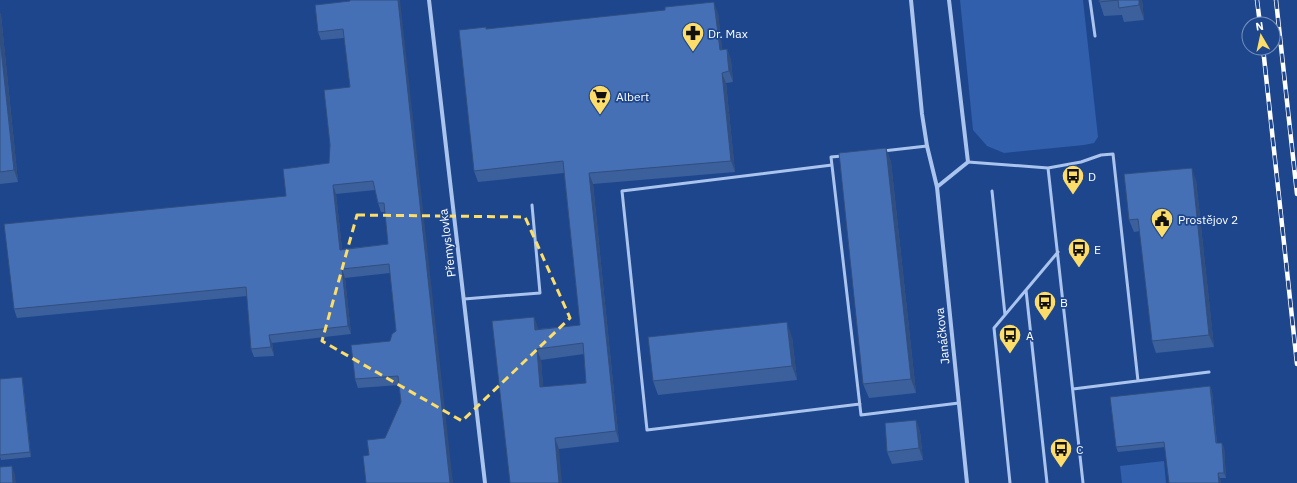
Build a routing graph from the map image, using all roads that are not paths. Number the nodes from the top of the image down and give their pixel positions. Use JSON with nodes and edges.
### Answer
{"nodes":[{"id":1,"x":429,"y":0,"type":"edge"},
{"id":2,"x":910,"y":0,"type":"edge"},
{"id":3,"x":949,"y":0,"type":"edge"},
{"id":4,"x":1090,"y":0,"type":"edge"},
{"id":5,"x":1095,"y":36,"type":"dead end"},
{"id":6,"x":927,"y":146,"type":"junction"},
{"id":7,"x":882,"y":151,"type":"edge"},
{"id":8,"x":842,"y":156,"type":"edge"},
{"id":9,"x":968,"y":162,"type":"junction"},
{"id":10,"x":832,"y":164,"type":"junction"},
{"id":11,"x":1048,"y":168,"type":"junction"},
{"id":12,"x":937,"y":187,"type":"junction"},
{"id":13,"x":992,"y":191,"type":"dead end"},
{"id":14,"x":532,"y":205,"type":"dead end"},
{"id":15,"x":1058,"y":252,"type":"junction"},
{"id":16,"x":1026,"y":290,"type":"junction"},
{"id":17,"x":464,"y":299,"type":"junction"},
{"id":18,"x":1005,"y":314,"type":"junction"},
{"id":19,"x":1209,"y":372,"type":"dead end"},
{"id":20,"x":1138,"y":381,"type":"junction"},
{"id":21,"x":1073,"y":389,"type":"junction"},
{"id":22,"x":959,"y":403,"type":"junction"},
{"id":23,"x":860,"y":404,"type":"junction"},
{"id":24,"x":485,"y":483,"type":"edge"},
{"id":25,"x":967,"y":483,"type":"edge"},
{"id":26,"x":1010,"y":483,"type":"edge"},
{"id":27,"x":1047,"y":483,"type":"edge"},
{"id":28,"x":1083,"y":483,"type":"edge"}],
"edges":[{"from":1,"to":17,"type":"street","name":"Přemyslovka"},
{"from":2,"to":6,"type":"street","name":"Janáčkova"},
{"from":3,"to":9,"type":"street"},
{"from":4,"to":5,"type":"lane"},
{"from":6,"to":7,"type":"lane"},
{"from":6,"to":12,"type":"street","name":"Janáčkova"},
{"from":8,"to":10,"type":"lane"},
{"from":9,"to":11,"type":"lane"},
{"from":9,"to":12,"type":"street"},
{"from":10,"to":23,"type":"lane"},
{"from":10,"to":23,"type":"lane"},
{"from":11,"to":15,"type":"lane"},
{"from":11,"to":20,"type":"lane"},
{"from":12,"to":22,"type":"street","name":"Janáčkova"},
{"from":13,"to":18,"type":"lane"},
{"from":14,"to":17,"type":"lane"},
{"from":15,"to":16,"type":"lane"},
{"from":15,"to":21,"type":"lane"},
{"from":16,"to":18,"type":"lane"},
{"from":16,"to":27,"type":"lane"},
{"from":17,"to":24,"type":"street","name":"Přemyslovka"},
{"from":18,"to":26,"type":"lane"},
{"from":19,"to":20,"type":"lane"},
{"from":20,"to":21,"type":"lane"},
{"from":21,"to":28,"type":"lane"},
{"from":22,"to":23,"type":"lane"},
{"from":22,"to":25,"type":"street","name":"Janáčkova"}]}
